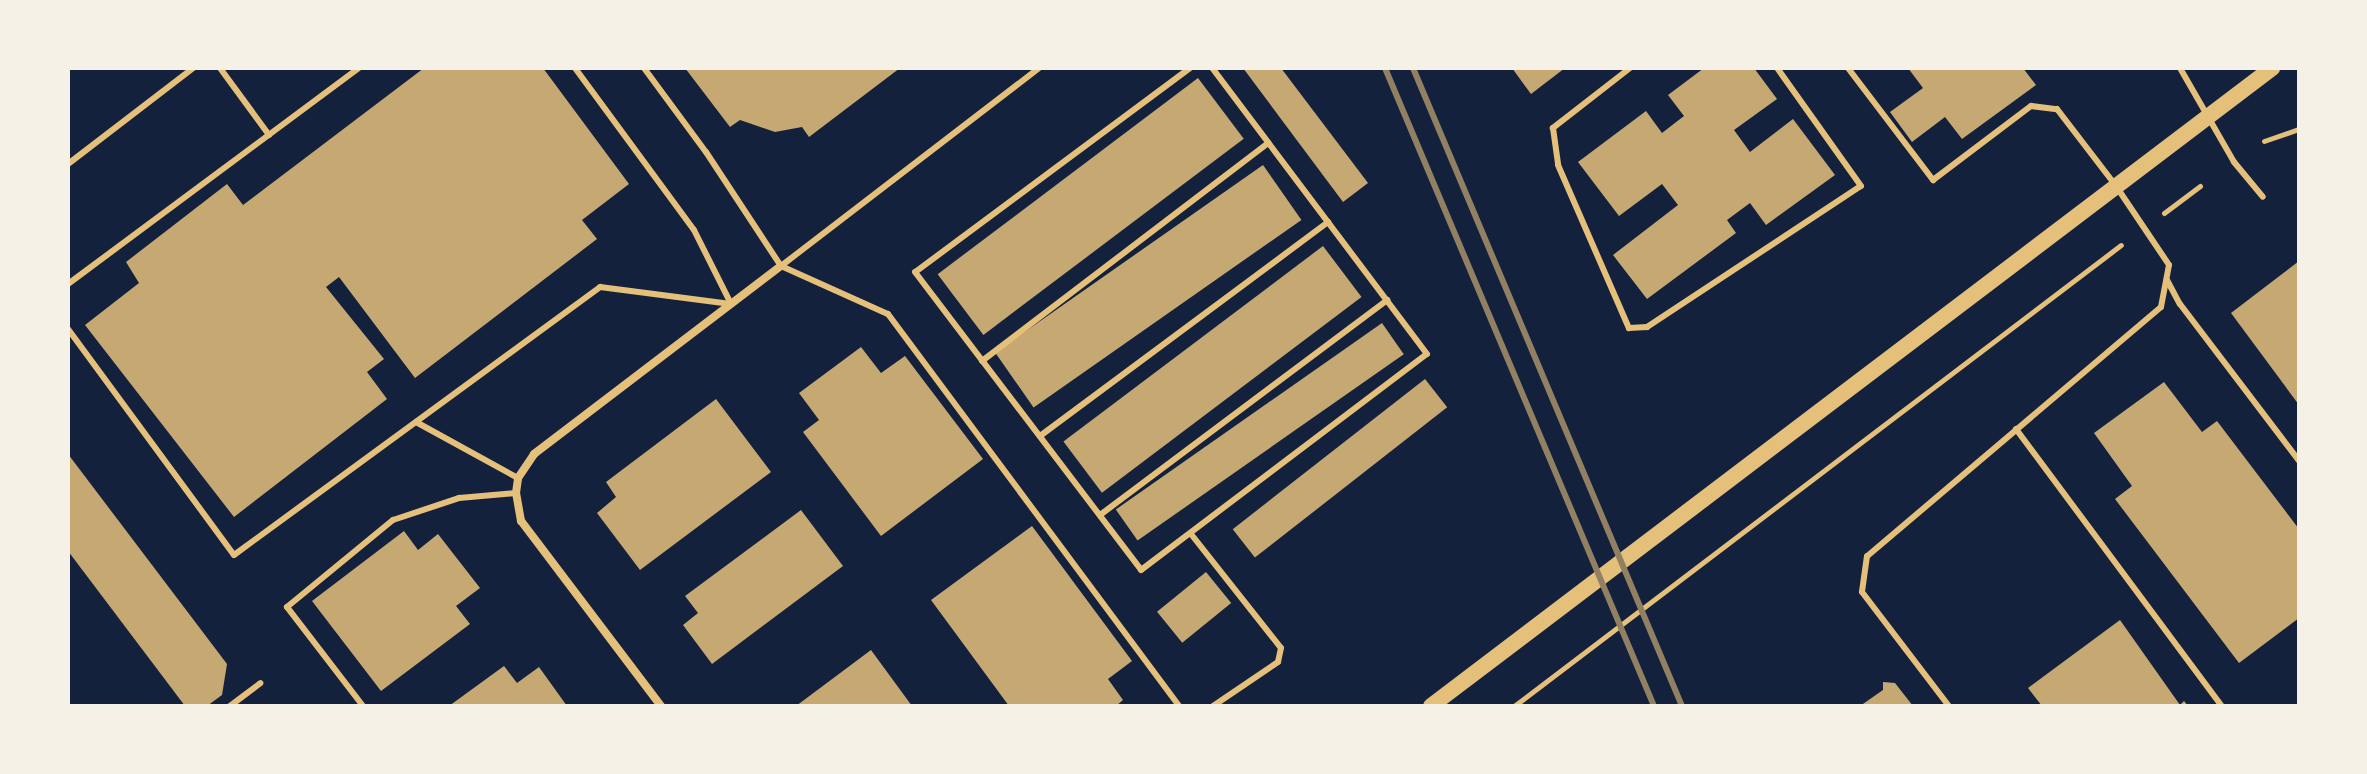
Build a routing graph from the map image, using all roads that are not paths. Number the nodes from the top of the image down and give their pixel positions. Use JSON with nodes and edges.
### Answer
{"nodes":[{"id":1,"x":193,"y":68,"type":"edge"},
{"id":2,"x":220,"y":68,"type":"edge"},
{"id":3,"x":359,"y":68,"type":"edge"},
{"id":4,"x":575,"y":68,"type":"edge"},
{"id":5,"x":644,"y":68,"type":"edge"},
{"id":6,"x":1039,"y":68,"type":"edge"},
{"id":7,"x":1190,"y":68,"type":"edge"},
{"id":8,"x":1212,"y":68,"type":"edge"},
{"id":9,"x":1630,"y":68,"type":"edge"},
{"id":10,"x":1777,"y":68,"type":"edge"},
{"id":11,"x":1848,"y":68,"type":"edge"},
{"id":12,"x":2180,"y":68,"type":"edge"},
{"id":13,"x":2272,"y":68,"type":"edge"},
{"id":14,"x":2207,"y":119,"type":"junction"},
{"id":15,"x":269,"y":135,"type":"junction"},
{"id":16,"x":1268,"y":143,"type":"junction"},
{"id":17,"x":68,"y":164,"type":"edge"},
{"id":18,"x":2116,"y":186,"type":"junction"},
{"id":19,"x":2263,"y":197,"type":"dead end"},
{"id":20,"x":1328,"y":222,"type":"junction"},
{"id":21,"x":781,"y":266,"type":"junction"},
{"id":22,"x":2166,"y":280,"type":"junction"},
{"id":23,"x":68,"y":284,"type":"edge"},
{"id":24,"x":1387,"y":300,"type":"junction"},
{"id":25,"x":731,"y":304,"type":"junction"},
{"id":26,"x":68,"y":329,"type":"edge"},
{"id":27,"x":982,"y":361,"type":"junction"},
{"id":28,"x":416,"y":422,"type":"junction"},
{"id":29,"x":2016,"y":429,"type":"junction"},
{"id":30,"x":1040,"y":436,"type":"junction"},
{"id":31,"x":2299,"y":461,"type":"edge"},
{"id":32,"x":518,"y":478,"type":"junction"},
{"id":33,"x":516,"y":493,"type":"junction"},
{"id":34,"x":1100,"y":515,"type":"junction"},
{"id":35,"x":1191,"y":534,"type":"junction"},
{"id":36,"x":260,"y":683,"type":"dead end"},
{"id":37,"x":230,"y":706,"type":"edge"},
{"id":38,"x":363,"y":706,"type":"edge"},
{"id":39,"x":661,"y":706,"type":"edge"},
{"id":40,"x":1179,"y":706,"type":"edge"},
{"id":41,"x":1213,"y":706,"type":"edge"},
{"id":42,"x":1431,"y":706,"type":"edge"},
{"id":43,"x":1949,"y":706,"type":"edge"},
{"id":44,"x":2222,"y":706,"type":"edge"}],
"edges":[{"from":1,"to":17,"type":"lane"},
{"from":2,"to":15,"type":"lane"},
{"from":3,"to":15,"type":"lane"},
{"from":4,"to":25,"type":"lane"},
{"from":5,"to":21,"type":"lane"},
{"from":6,"to":21,"type":"lane"},
{"from":7,"to":27,"type":"lane"},
{"from":8,"to":16,"type":"lane"},
{"from":9,"to":10,"type":"lane"},
{"from":11,"to":18,"type":"lane"},
{"from":12,"to":14,"type":"lane"},
{"from":13,"to":14,"type":"main road"},
{"from":14,"to":18,"type":"main road"},
{"from":14,"to":19,"type":"lane"},
{"from":15,"to":23,"type":"lane"},
{"from":16,"to":20,"type":"lane"},
{"from":16,"to":27,"type":"lane"},
{"from":18,"to":22,"type":"lane"},
{"from":18,"to":42,"type":"main road"},
{"from":20,"to":24,"type":"lane"},
{"from":20,"to":30,"type":"lane"},
{"from":21,"to":25,"type":"street"},
{"from":21,"to":40,"type":"lane"},
{"from":22,"to":29,"type":"lane"},
{"from":22,"to":31,"type":"lane"},
{"from":24,"to":34,"type":"lane"},
{"from":24,"to":35,"type":"lane"},
{"from":25,"to":28,"type":"lane"},
{"from":25,"to":32,"type":"street"},
{"from":26,"to":28,"type":"lane"},
{"from":27,"to":30,"type":"lane"},
{"from":28,"to":32,"type":"lane"},
{"from":29,"to":43,"type":"lane"},
{"from":29,"to":44,"type":"lane"},
{"from":30,"to":34,"type":"lane"},
{"from":32,"to":33,"type":"street"},
{"from":33,"to":38,"type":"lane"},
{"from":33,"to":39,"type":"street"},
{"from":34,"to":35,"type":"lane"},
{"from":35,"to":41,"type":"lane"},
{"from":36,"to":37,"type":"lane"}]}
